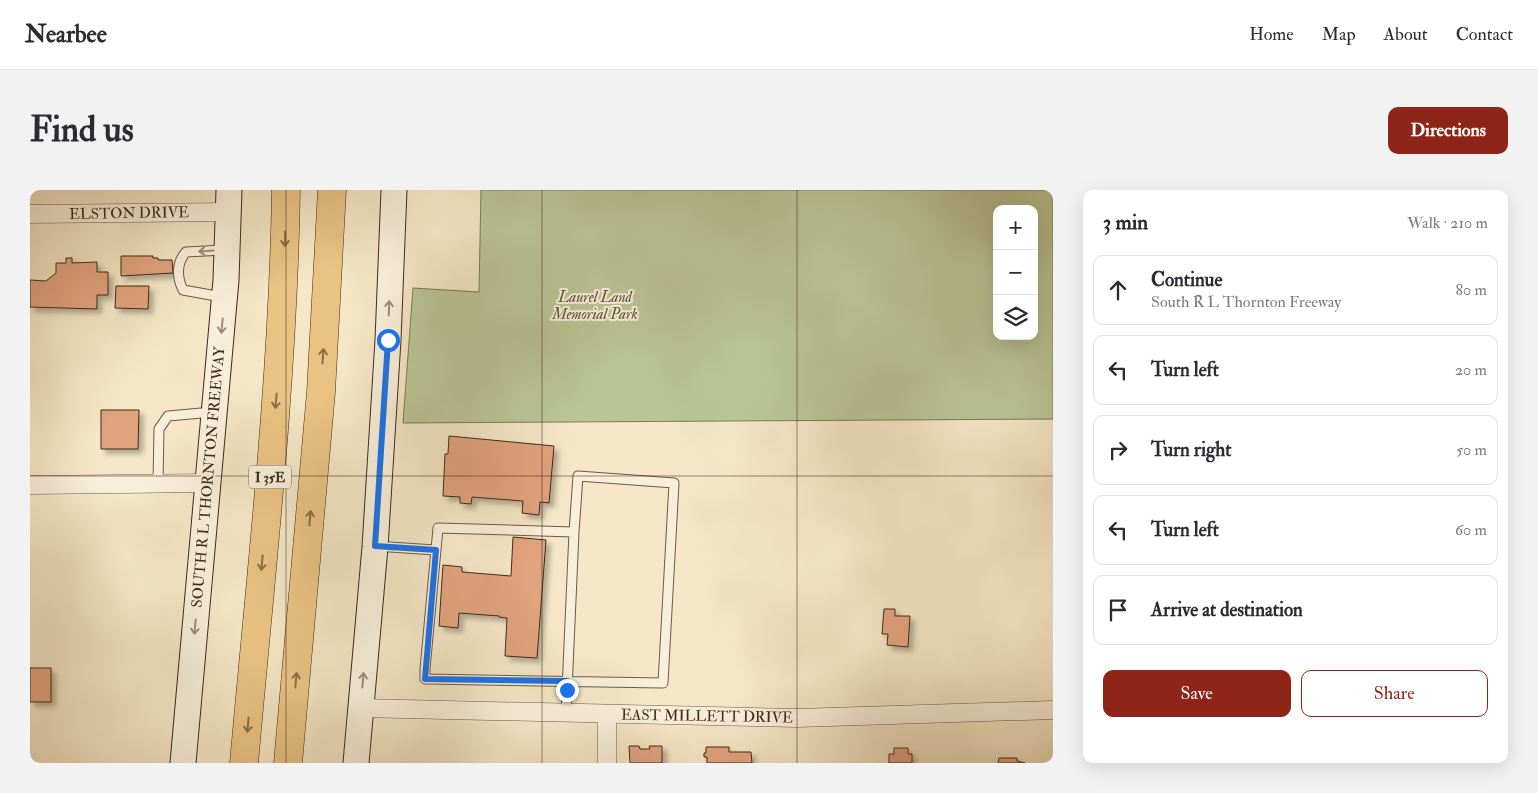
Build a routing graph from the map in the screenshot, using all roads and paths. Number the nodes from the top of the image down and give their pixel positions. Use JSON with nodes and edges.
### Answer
{"nodes":[{"id":1,"x":286,"y":190,"type":"edge"},
{"id":2,"x":332,"y":190,"type":"edge"},
{"id":3,"x":341,"y":190,"type":"edge"},
{"id":4,"x":394,"y":190,"type":"edge"},
{"id":5,"x":229,"y":201,"type":"edge"},
{"id":6,"x":30,"y":214,"type":"edge"},
{"id":7,"x":330,"y":231,"type":"junction"},
{"id":8,"x":227,"y":249,"type":"junction"},
{"id":9,"x":224,"y":297,"type":"junction"},
{"id":10,"x":214,"y":412,"type":"junction"},
{"id":11,"x":158,"y":483,"type":"junction"},
{"id":12,"x":208,"y":483,"type":"junction"},
{"id":13,"x":30,"y":484,"type":"edge"},
{"id":14,"x":574,"y":532,"type":"junction"},
{"id":15,"x":375,"y":546,"type":"junction"},
{"id":16,"x":436,"y":550,"type":"junction"},
{"id":17,"x":567,"y":681,"type":"junction"},
{"id":18,"x":361,"y":708,"type":"junction"},
{"id":19,"x":1053,"y":710,"type":"edge"},
{"id":20,"x":566,"y":713,"type":"junction"},
{"id":21,"x":607,"y":714,"type":"junction"},
{"id":22,"x":182,"y":763,"type":"edge"},
{"id":23,"x":244,"y":763,"type":"edge"},
{"id":24,"x":288,"y":763,"type":"edge"},
{"id":25,"x":356,"y":763,"type":"edge"},
{"id":26,"x":607,"y":763,"type":"edge"}],
"edges":[{"from":1,"to":23,"type":"highway","number":"I 35E","one_way":true},
{"from":2,"to":7,"type":"highway","number":"I 35E"},
{"from":3,"to":7,"type":"highway"},
{"from":15,"to":4,"type":"main road","one_way":true},
{"from":5,"to":6,"type":"street","name":"ELSTON DRIVE"},
{"from":5,"to":8,"type":"main road","name":"SOUTH R L THORNTON FREEWAY"},
{"from":24,"to":7,"type":"highway","number":"I 35E","one_way":true},
{"from":8,"to":9,"type":"main road","name":"SOUTH R L THORNTON FREEWAY"},
{"from":8,"to":9,"type":"lane","one_way":true},
{"from":9,"to":10,"type":"main road","name":"SOUTH R L THORNTON FREEWAY","one_way":true},
{"from":10,"to":11,"type":"lane"},
{"from":10,"to":12,"type":"main road","name":"SOUTH R L THORNTON FREEWAY"},
{"from":11,"to":12,"type":"street"},
{"from":11,"to":13,"type":"street"},
{"from":12,"to":22,"type":"main road","name":"SOUTH R L THORNTON FREEWAY","one_way":true},
{"from":14,"to":16,"type":"lane"},
{"from":14,"to":17,"type":"lane"},
{"from":14,"to":17,"type":"lane"},
{"from":15,"to":16,"type":"lane"},
{"from":18,"to":15,"type":"main road","one_way":true},
{"from":16,"to":17,"type":"lane"},
{"from":17,"to":20,"type":"lane"},
{"from":18,"to":20,"type":"street","name":"EAST MILLETT DRIVE"},
{"from":18,"to":25,"type":"main road"},
{"from":19,"to":21,"type":"street","name":"EAST MILLETT DRIVE"},
{"from":20,"to":21,"type":"street","name":"EAST MILLETT DRIVE"},
{"from":21,"to":26,"type":"street"}]}
